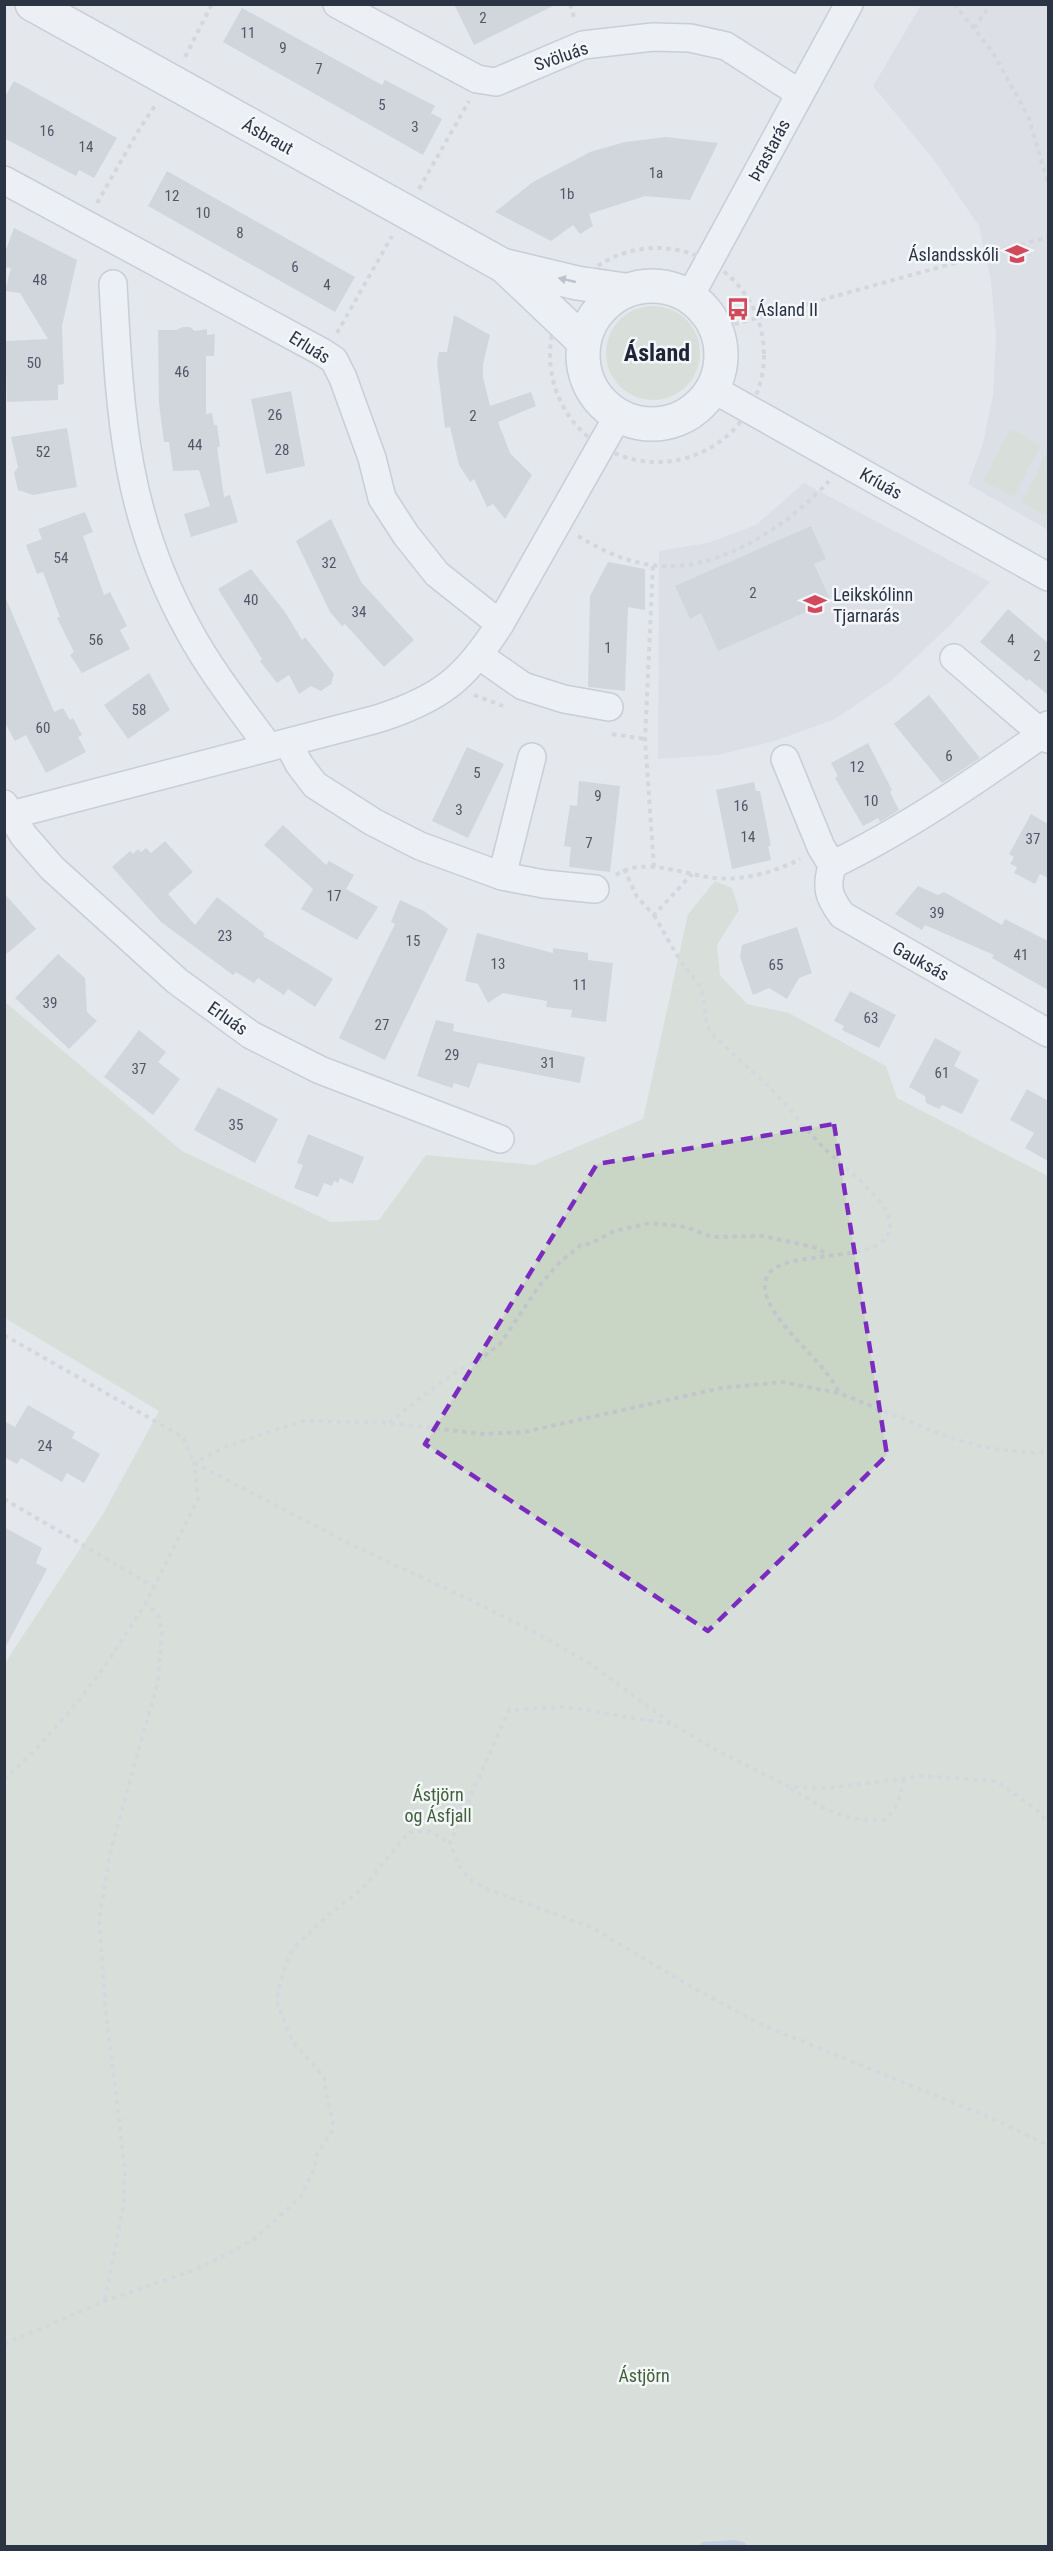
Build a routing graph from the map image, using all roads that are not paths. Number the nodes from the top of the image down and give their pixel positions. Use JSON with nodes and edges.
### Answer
{"nodes":[{"id":1,"x":32,"y":4,"type":"edge"},
{"id":2,"x":337,"y":4,"type":"edge"},
{"id":3,"x":849,"y":4,"type":"edge"},
{"id":4,"x":365,"y":11,"type":"edge"},
{"id":5,"x":799,"y":93,"type":"junction"},
{"id":6,"x":4,"y":180,"type":"edge"},
{"id":7,"x":504,"y":266,"type":"junction"},
{"id":8,"x":113,"y":284,"type":"dead end"},
{"id":9,"x":625,"y":290,"type":"junction"},
{"id":10,"x":690,"y":296,"type":"junction"},
{"id":11,"x":583,"y":341,"type":"junction"},
{"id":12,"x":713,"y":390,"type":"junction"},
{"id":13,"x":618,"y":416,"type":"junction"},
{"id":14,"x":1048,"y":577,"type":"edge"},
{"id":15,"x":500,"y":624,"type":"junction"},
{"id":16,"x":480,"y":656,"type":"junction"},
{"id":17,"x":954,"y":658,"type":"dead end"},
{"id":18,"x":606,"y":719,"type":"road end"},
{"id":19,"x":1046,"y":733,"type":"edge"},
{"id":20,"x":278,"y":744,"type":"junction"},
{"id":21,"x":532,"y":757,"type":"dead end"},
{"id":22,"x":784,"y":759,"type":"dead end"},
{"id":23,"x":8,"y":810,"type":"edge"},
{"id":24,"x":826,"y":856,"type":"junction"},
{"id":25,"x":502,"y":876,"type":"junction"},
{"id":26,"x":595,"y":889,"type":"road end"},
{"id":27,"x":1048,"y":1033,"type":"edge"},
{"id":28,"x":500,"y":1139,"type":"dead end"}],
"edges":[{"from":1,"to":7,"type":"street","name":"Ásbraut"},
{"from":2,"to":4,"type":"street"},
{"from":3,"to":5,"type":"street","name":"Þrastarás"},
{"from":4,"to":5,"type":"street","name":"Svöluás"},
{"from":5,"to":10,"type":"street","name":"Þrastarás"},
{"from":6,"to":15,"type":"street","name":"Erluás"},
{"from":9,"to":7,"type":"street","name":"Ásbraut","one_way":true},
{"from":7,"to":11,"type":"street","name":"Ásbraut"},
{"from":8,"to":20,"type":"street"},
{"from":9,"to":10,"type":"street"},
{"from":9,"to":11,"type":"street"},
{"from":10,"to":12,"type":"street"},
{"from":11,"to":13,"type":"street"},
{"from":12,"to":13,"type":"street"},
{"from":12,"to":14,"type":"street","name":"Kríuás"},
{"from":13,"to":15,"type":"street","name":"Erluás"},
{"from":15,"to":16,"type":"street","name":"Erluás"},
{"from":16,"to":18,"type":"street"},
{"from":16,"to":20,"type":"street","name":"Erluás"},
{"from":17,"to":19,"type":"street"},
{"from":19,"to":24,"type":"street"},
{"from":20,"to":23,"type":"street","name":"Erluás"},
{"from":20,"to":25,"type":"street"},
{"from":21,"to":25,"type":"street"},
{"from":22,"to":24,"type":"street","name":"Gauksás"},
{"from":23,"to":28,"type":"street","name":"Erluás"},
{"from":24,"to":27,"type":"street","name":"Gauksás"},
{"from":25,"to":26,"type":"street"}]}
